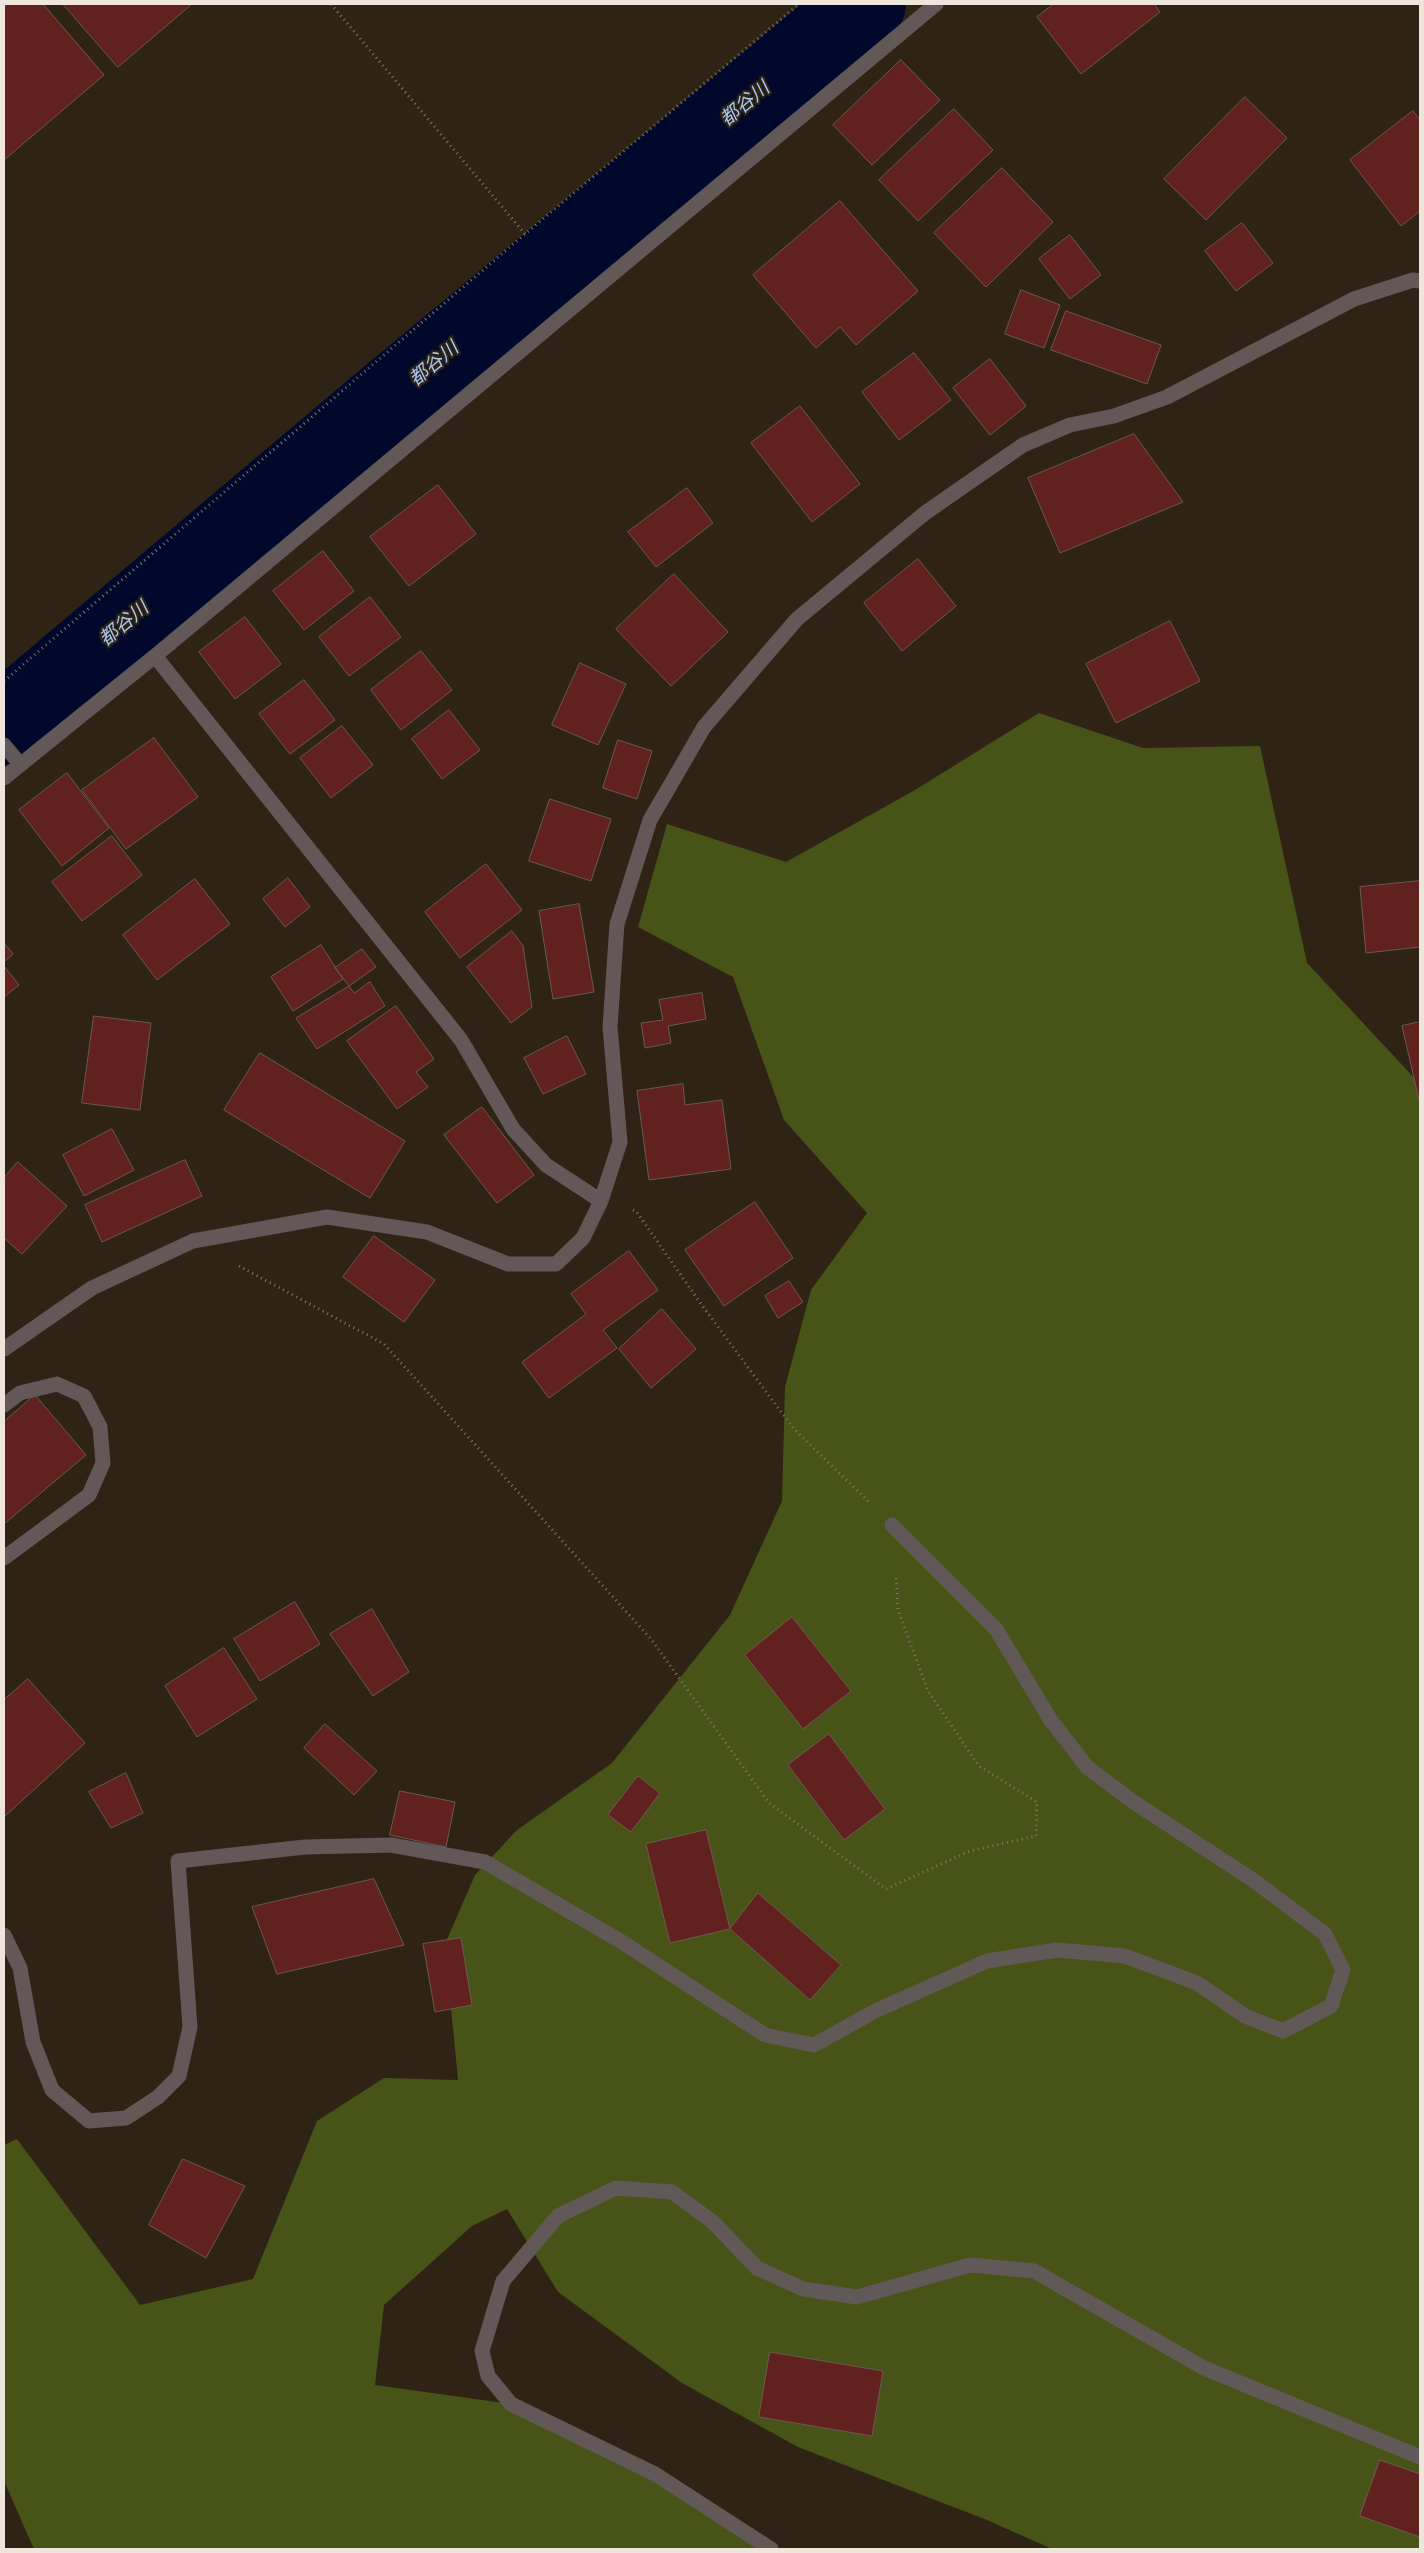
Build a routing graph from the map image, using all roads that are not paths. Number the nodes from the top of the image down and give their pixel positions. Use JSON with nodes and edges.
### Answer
{"nodes":[{"id":1,"x":936,"y":4,"type":"edge"},
{"id":2,"x":1420,"y":281,"type":"edge"},
{"id":3,"x":155,"y":656,"type":"junction"},
{"id":4,"x":6,"y":748,"type":"edge"},
{"id":5,"x":20,"y":764,"type":"junction"},
{"id":6,"x":4,"y":778,"type":"edge"},
{"id":7,"x":601,"y":1201,"type":"junction"},
{"id":8,"x":4,"y":1349,"type":"edge"},
{"id":9,"x":4,"y":1405,"type":"edge"},
{"id":10,"x":892,"y":1525,"type":"road end"},
{"id":11,"x":4,"y":1558,"type":"edge"},
{"id":12,"x":4,"y":1935,"type":"edge"},
{"id":13,"x":1420,"y":2457,"type":"edge"},
{"id":14,"x":771,"y":2549,"type":"edge"}],
"edges":[{"from":1,"to":3,"type":"street"},
{"from":2,"to":7,"type":"street"},
{"from":3,"to":5,"type":"street"},
{"from":3,"to":7,"type":"street"},
{"from":4,"to":5,"type":"street"},
{"from":5,"to":6,"type":"street"},
{"from":7,"to":8,"type":"street"},
{"from":9,"to":11,"type":"street"},
{"from":10,"to":12,"type":"street"},
{"from":13,"to":14,"type":"street"}]}
